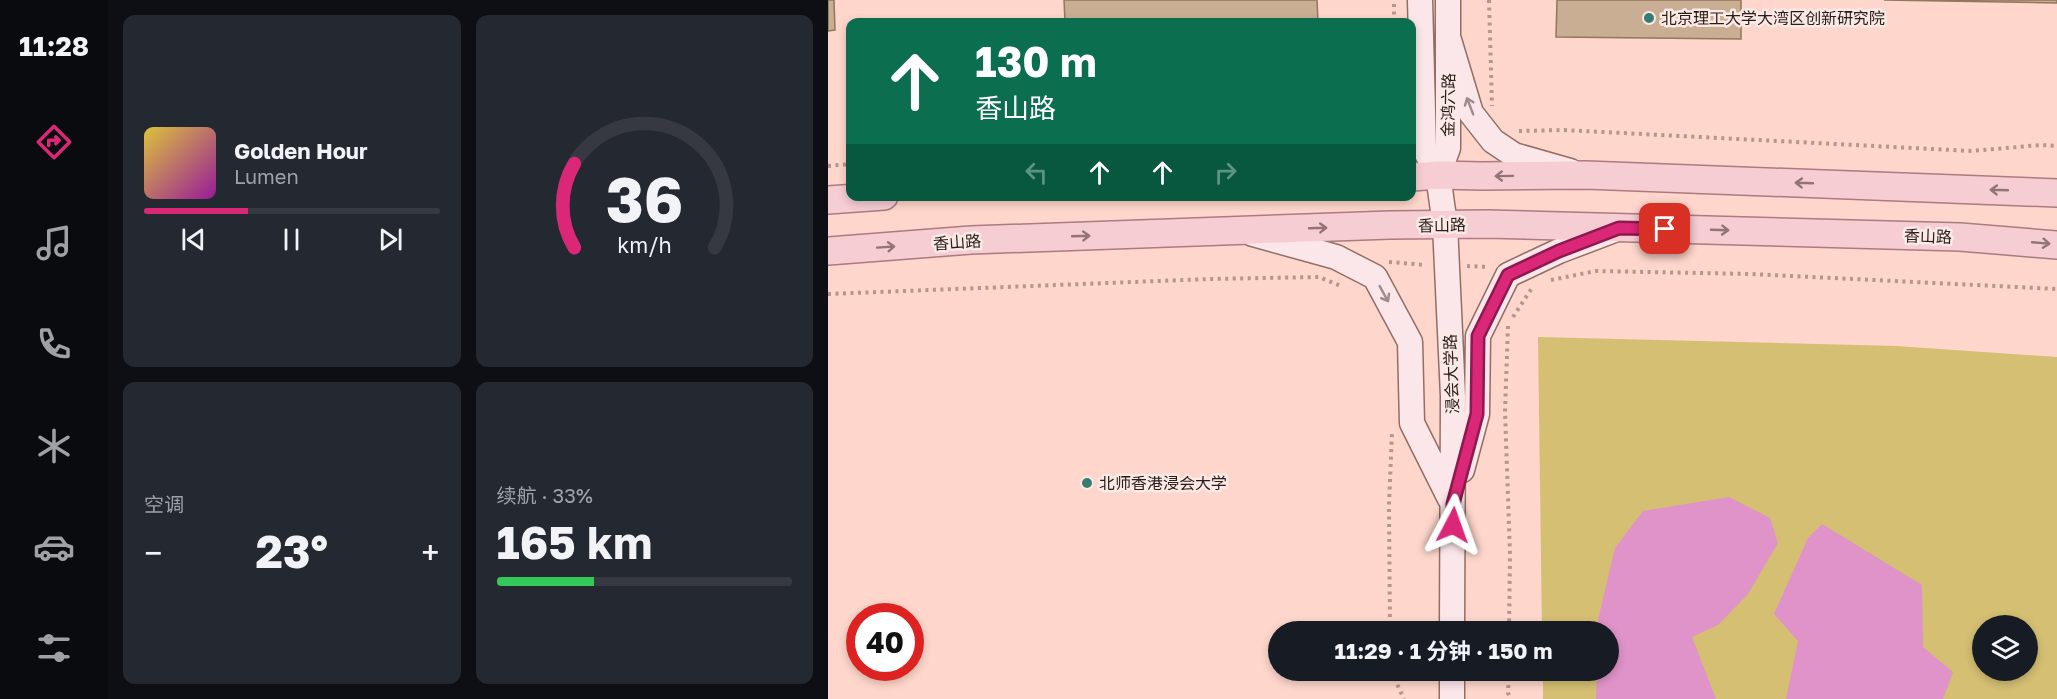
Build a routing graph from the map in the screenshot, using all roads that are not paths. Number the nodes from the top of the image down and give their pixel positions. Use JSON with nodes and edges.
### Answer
{"nodes":[{"id":1,"x":1420,"y":0,"type":"edge"},
{"id":2,"x":1448,"y":0,"type":"edge"},
{"id":3,"x":1449,"y":40,"type":"junction"},
{"id":4,"x":1421,"y":41,"type":"junction"},
{"id":5,"x":1416,"y":67,"type":"edge"},
{"id":6,"x":1438,"y":175,"type":"junction"},
{"id":7,"x":1586,"y":175,"type":"junction"},
{"id":8,"x":1416,"y":177,"type":"edge"},
{"id":9,"x":2057,"y":193,"type":"edge"},
{"id":10,"x":846,"y":199,"type":"edge"},
{"id":11,"x":828,"y":200,"type":"edge"},
{"id":12,"x":1445,"y":225,"type":"junction"},
{"id":13,"x":1619,"y":228,"type":"junction"},
{"id":14,"x":1239,"y":230,"type":"junction"},
{"id":15,"x":2057,"y":245,"type":"edge"},
{"id":16,"x":828,"y":251,"type":"edge"},
{"id":17,"x":1453,"y":504,"type":"junction"},
{"id":18,"x":1452,"y":621,"type":"edge"},
{"id":19,"x":1452,"y":681,"type":"edge"},
{"id":20,"x":1452,"y":699,"type":"edge"}],
"edges":[{"from":1,"to":4,"type":"street","name":"金鸿六路"},
{"from":2,"to":3,"type":"street","name":"金鸿六路"},
{"from":3,"to":6,"type":"street","name":"金鸿六路"},
{"from":7,"to":3,"type":"street","one_way":true},
{"from":4,"to":5,"type":"street"},
{"from":4,"to":6,"type":"street","name":"金鸿六路"},
{"from":7,"to":6,"type":"main road","one_way":true},
{"from":6,"to":8,"type":"main road"},
{"from":6,"to":12,"type":"street","name":"浸会大学路"},
{"from":9,"to":7,"type":"main road","one_way":true},
{"from":10,"to":11,"type":"main road"},
{"from":12,"to":13,"type":"main road","name":"香山路"},
{"from":14,"to":12,"type":"main road","name":"香山路","one_way":true},
{"from":12,"to":17,"type":"street","name":"浸会大学路"},
{"from":13,"to":15,"type":"main road","name":"香山路","one_way":true},
{"from":13,"to":17,"type":"street"},
{"from":16,"to":14,"type":"main road","name":"香山路","one_way":true},
{"from":14,"to":17,"type":"street","one_way":true},
{"from":17,"to":18,"type":"street","name":"浸会大学路"},
{"from":19,"to":20,"type":"street"}]}
